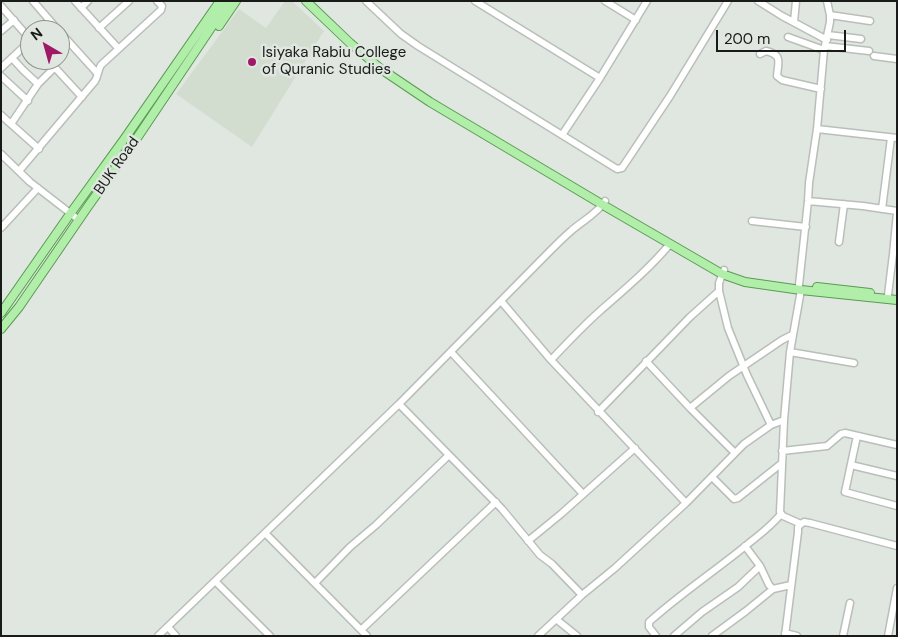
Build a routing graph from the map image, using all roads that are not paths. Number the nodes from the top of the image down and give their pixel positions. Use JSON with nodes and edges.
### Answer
{"nodes":[{"id":1,"x":33,"y":1,"type":"edge"},
{"id":2,"x":75,"y":1,"type":"edge"},
{"id":3,"x":88,"y":1,"type":"edge"},
{"id":4,"x":129,"y":1,"type":"edge"},
{"id":5,"x":157,"y":1,"type":"edge"},
{"id":6,"x":218,"y":1,"type":"edge"},
{"id":7,"x":229,"y":1,"type":"edge"},
{"id":8,"x":236,"y":1,"type":"edge"},
{"id":9,"x":366,"y":1,"type":"edge"},
{"id":10,"x":476,"y":1,"type":"edge"},
{"id":11,"x":605,"y":1,"type":"edge"},
{"id":12,"x":647,"y":1,"type":"edge"},
{"id":13,"x":728,"y":1,"type":"edge"},
{"id":14,"x":758,"y":1,"type":"edge"},
{"id":15,"x":796,"y":1,"type":"edge"},
{"id":16,"x":827,"y":1,"type":"edge"},
{"id":17,"x":310,"y":2,"type":"edge"},
{"id":18,"x":1,"y":6,"type":"edge"},
{"id":19,"x":81,"y":8,"type":"junction"},
{"id":20,"x":830,"y":15,"type":"junction"},
{"id":21,"x":14,"y":20,"type":"junction"},
{"id":22,"x":49,"y":20,"type":"edge"},
{"id":23,"x":636,"y":20,"type":"junction"},
{"id":24,"x":870,"y":21,"type":"dead end"},
{"id":25,"x":794,"y":22,"type":"junction"},
{"id":26,"x":20,"y":28,"type":"edge"},
{"id":27,"x":99,"y":28,"type":"junction"},
{"id":28,"x":1,"y":31,"type":"edge"},
{"id":29,"x":788,"y":37,"type":"dead end"},
{"id":30,"x":861,"y":39,"type":"dead end"},
{"id":31,"x":826,"y":43,"type":"junction"},
{"id":32,"x":70,"y":44,"type":"edge"},
{"id":33,"x":118,"y":48,"type":"junction"},
{"id":34,"x":20,"y":50,"type":"edge"},
{"id":35,"x":760,"y":54,"type":"dead end"},
{"id":36,"x":12,"y":58,"type":"junction"},
{"id":37,"x":897,"y":59,"type":"edge"},
{"id":38,"x":1,"y":68,"type":"edge"},
{"id":39,"x":52,"y":70,"type":"edge"},
{"id":40,"x":56,"y":70,"type":"edge"},
{"id":41,"x":97,"y":72,"type":"junction"},
{"id":42,"x":178,"y":75,"type":"junction"},
{"id":43,"x":1,"y":76,"type":"edge"},
{"id":44,"x":600,"y":78,"type":"junction"},
{"id":45,"x":38,"y":84,"type":"junction"},
{"id":46,"x":821,"y":89,"type":"junction"},
{"id":47,"x":82,"y":97,"type":"junction"},
{"id":48,"x":28,"y":101,"type":"junction"},
{"id":49,"x":1,"y":115,"type":"edge"},
{"id":50,"x":11,"y":124,"type":"junction"},
{"id":51,"x":817,"y":129,"type":"junction"},
{"id":52,"x":562,"y":135,"type":"junction"},
{"id":53,"x":895,"y":137,"type":"edge"},
{"id":54,"x":39,"y":149,"type":"junction"},
{"id":55,"x":1,"y":154,"type":"edge"},
{"id":56,"x":20,"y":171,"type":"junction"},
{"id":57,"x":38,"y":188,"type":"junction"},
{"id":58,"x":808,"y":201,"type":"junction"},
{"id":59,"x":604,"y":203,"type":"junction"},
{"id":60,"x":844,"y":204,"type":"junction"},
{"id":61,"x":882,"y":209,"type":"junction"},
{"id":62,"x":897,"y":212,"type":"edge"},
{"id":63,"x":70,"y":214,"type":"junction"},
{"id":64,"x":78,"y":220,"type":"junction"},
{"id":65,"x":752,"y":221,"type":"dead end"},
{"id":66,"x":806,"y":227,"type":"junction"},
{"id":67,"x":1,"y":228,"type":"edge"},
{"id":68,"x":839,"y":242,"type":"dead end"},
{"id":69,"x":670,"y":244,"type":"junction"},
{"id":70,"x":723,"y":272,"type":"junction"},
{"id":71,"x":800,"y":288,"type":"junction"},
{"id":72,"x":719,"y":291,"type":"junction"},
{"id":73,"x":888,"y":295,"type":"junction"},
{"id":74,"x":897,"y":296,"type":"edge"},
{"id":75,"x":897,"y":300,"type":"edge"},
{"id":76,"x":501,"y":301,"type":"junction"},
{"id":77,"x":1,"y":313,"type":"edge"},
{"id":78,"x":1,"y":329,"type":"edge"},
{"id":79,"x":792,"y":335,"type":"junction"},
{"id":80,"x":450,"y":352,"type":"junction"},
{"id":81,"x":790,"y":352,"type":"junction"},
{"id":82,"x":551,"y":360,"type":"junction"},
{"id":83,"x":646,"y":361,"type":"junction"},
{"id":84,"x":854,"y":363,"type":"dead end"},
{"id":85,"x":744,"y":366,"type":"junction"},
{"id":86,"x":400,"y":404,"type":"junction"},
{"id":87,"x":690,"y":408,"type":"junction"},
{"id":88,"x":598,"y":412,"type":"junction"},
{"id":89,"x":784,"y":420,"type":"junction"},
{"id":90,"x":772,"y":425,"type":"junction"},
{"id":91,"x":857,"y":436,"type":"junction"},
{"id":92,"x":897,"y":445,"type":"edge"},
{"id":93,"x":635,"y":448,"type":"junction"},
{"id":94,"x":782,"y":450,"type":"junction"},
{"id":95,"x":736,"y":453,"type":"junction"},
{"id":96,"x":449,"y":455,"type":"junction"},
{"id":97,"x":782,"y":463,"type":"junction"},
{"id":98,"x":851,"y":465,"type":"junction"},
{"id":99,"x":897,"y":476,"type":"edge"},
{"id":100,"x":712,"y":477,"type":"junction"},
{"id":101,"x":583,"y":494,"type":"junction"},
{"id":102,"x":496,"y":502,"type":"junction"},
{"id":103,"x":686,"y":503,"type":"junction"},
{"id":104,"x":897,"y":506,"type":"edge"},
{"id":105,"x":781,"y":514,"type":"junction"},
{"id":106,"x":800,"y":524,"type":"junction"},
{"id":107,"x":265,"y":534,"type":"junction"},
{"id":108,"x":528,"y":541,"type":"junction"},
{"id":109,"x":745,"y":546,"type":"junction"},
{"id":110,"x":897,"y":546,"type":"edge"},
{"id":111,"x":760,"y":566,"type":"junction"},
{"id":112,"x":215,"y":581,"type":"junction"},
{"id":113,"x":315,"y":583,"type":"junction"},
{"id":114,"x":791,"y":585,"type":"junction"},
{"id":115,"x":897,"y":588,"type":"edge"},
{"id":116,"x":773,"y":589,"type":"junction"},
{"id":117,"x":582,"y":595,"type":"junction"},
{"id":118,"x":850,"y":603,"type":"dead end"},
{"id":119,"x":556,"y":619,"type":"junction"},
{"id":120,"x":168,"y":627,"type":"junction"},
{"id":121,"x":361,"y":630,"type":"junction"},
{"id":122,"x":785,"y":635,"type":"edge"},
{"id":123,"x":158,"y":636,"type":"edge"},
{"id":124,"x":176,"y":636,"type":"edge"},
{"id":125,"x":270,"y":636,"type":"edge"},
{"id":126,"x":367,"y":636,"type":"edge"},
{"id":127,"x":538,"y":636,"type":"edge"},
{"id":128,"x":577,"y":636,"type":"edge"},
{"id":129,"x":656,"y":636,"type":"edge"},
{"id":130,"x":674,"y":636,"type":"edge"},
{"id":131,"x":712,"y":636,"type":"edge"},
{"id":132,"x":797,"y":636,"type":"edge"},
{"id":133,"x":843,"y":636,"type":"edge"},
{"id":134,"x":888,"y":636,"type":"edge"}],
"edges":[{"from":1,"to":22,"type":"street"},
{"from":2,"to":19,"type":"street"},
{"from":3,"to":19,"type":"street"},
{"from":4,"to":27,"type":"street"},
{"from":5,"to":33,"type":"street"},
{"from":6,"to":63,"type":"main road","name":"BUK Road"},
{"from":7,"to":42,"type":"main road","name":"BUK Road"},
{"from":8,"to":42,"type":"main road"},
{"from":9,"to":52,"type":"street"},
{"from":10,"to":44,"type":"street"},
{"from":11,"to":23,"type":"street"},
{"from":12,"to":23,"type":"street"},
{"from":13,"to":52,"type":"street"},
{"from":14,"to":25,"type":"street"},
{"from":15,"to":25,"type":"street"},
{"from":16,"to":20,"type":"street"},
{"from":17,"to":59,"type":"main road"},
{"from":18,"to":21,"type":"street"},
{"from":19,"to":27,"type":"street"},
{"from":20,"to":24,"type":"street"},
{"from":20,"to":31,"type":"street"},
{"from":21,"to":26,"type":"street"},
{"from":21,"to":28,"type":"street"},
{"from":23,"to":44,"type":"street"},
{"from":25,"to":31,"type":"street"},
{"from":27,"to":33,"type":"street"},
{"from":29,"to":31,"type":"street"},
{"from":30,"to":31,"type":"street"},
{"from":31,"to":37,"type":"street"},
{"from":31,"to":46,"type":"street"},
{"from":32,"to":41,"type":"street"},
{"from":33,"to":41,"type":"street"},
{"from":34,"to":36,"type":"street"},
{"from":35,"to":46,"type":"street"},
{"from":36,"to":38,"type":"street"},
{"from":36,"to":45,"type":"street"},
{"from":39,"to":45,"type":"street"},
{"from":40,"to":47,"type":"street"},
{"from":41,"to":47,"type":"street"},
{"from":42,"to":64,"type":"main road","name":"BUK Road"},
{"from":43,"to":48,"type":"street"},
{"from":44,"to":52,"type":"street"},
{"from":45,"to":48,"type":"street"},
{"from":46,"to":51,"type":"street"},
{"from":47,"to":54,"type":"street"},
{"from":48,"to":50,"type":"street"},
{"from":49,"to":50,"type":"street"},
{"from":50,"to":54,"type":"street"},
{"from":51,"to":53,"type":"street"},
{"from":51,"to":58,"type":"street"},
{"from":53,"to":61,"type":"street"},
{"from":54,"to":56,"type":"street"},
{"from":55,"to":56,"type":"street"},
{"from":56,"to":57,"type":"street"},
{"from":57,"to":63,"type":"street"},
{"from":57,"to":67,"type":"street"},
{"from":58,"to":60,"type":"street"},
{"from":58,"to":66,"type":"street"},
{"from":59,"to":69,"type":"main road"},
{"from":59,"to":70,"type":"main road"},
{"from":59,"to":76,"type":"street"},
{"from":60,"to":61,"type":"street"},
{"from":60,"to":68,"type":"street"},
{"from":61,"to":62,"type":"street"},
{"from":62,"to":73,"type":"street"},
{"from":63,"to":64,"type":"street"},
{"from":63,"to":77,"type":"main road","name":"BUK Road"},
{"from":64,"to":78,"type":"main road","name":"BUK Road"},
{"from":65,"to":66,"type":"street"},
{"from":66,"to":71,"type":"street"},
{"from":69,"to":70,"type":"main road"},
{"from":69,"to":82,"type":"street"},
{"from":70,"to":71,"type":"main road"},
{"from":70,"to":72,"type":"street"},
{"from":71,"to":73,"type":"main road"},
{"from":71,"to":75,"type":"main road"},
{"from":71,"to":79,"type":"street"},
{"from":72,"to":83,"type":"street"},
{"from":72,"to":85,"type":"street"},
{"from":73,"to":74,"type":"main road"},
{"from":76,"to":80,"type":"street"},
{"from":76,"to":82,"type":"street"},
{"from":79,"to":81,"type":"street"},
{"from":79,"to":85,"type":"street"},
{"from":80,"to":86,"type":"street"},
{"from":80,"to":101,"type":"street"},
{"from":81,"to":84,"type":"street"},
{"from":81,"to":89,"type":"street"},
{"from":82,"to":88,"type":"street"},
{"from":83,"to":87,"type":"street"},
{"from":83,"to":88,"type":"street"},
{"from":85,"to":87,"type":"street"},
{"from":85,"to":90,"type":"street"},
{"from":86,"to":96,"type":"street"},
{"from":86,"to":107,"type":"street"},
{"from":87,"to":95,"type":"street"},
{"from":88,"to":93,"type":"street"},
{"from":89,"to":90,"type":"street"},
{"from":89,"to":94,"type":"street"},
{"from":90,"to":95,"type":"street"},
{"from":91,"to":92,"type":"street"},
{"from":91,"to":94,"type":"street"},
{"from":91,"to":98,"type":"street"},
{"from":93,"to":101,"type":"street"},
{"from":93,"to":103,"type":"street"},
{"from":94,"to":97,"type":"street"},
{"from":95,"to":100,"type":"street"},
{"from":96,"to":102,"type":"street"},
{"from":96,"to":113,"type":"street"},
{"from":97,"to":100,"type":"street"},
{"from":97,"to":105,"type":"street"},
{"from":98,"to":99,"type":"street"},
{"from":98,"to":104,"type":"street"},
{"from":100,"to":103,"type":"street"},
{"from":101,"to":108,"type":"street"},
{"from":102,"to":108,"type":"street"},
{"from":102,"to":121,"type":"street"},
{"from":103,"to":117,"type":"street"},
{"from":105,"to":106,"type":"street"},
{"from":105,"to":109,"type":"street"},
{"from":106,"to":110,"type":"street"},
{"from":106,"to":114,"type":"street"},
{"from":107,"to":112,"type":"street"},
{"from":107,"to":113,"type":"street"},
{"from":108,"to":117,"type":"street"},
{"from":109,"to":111,"type":"street"},
{"from":109,"to":129,"type":"street"},
{"from":111,"to":116,"type":"street"},
{"from":111,"to":130,"type":"street"},
{"from":112,"to":120,"type":"street"},
{"from":112,"to":125,"type":"street"},
{"from":113,"to":121,"type":"street"},
{"from":114,"to":116,"type":"street"},
{"from":114,"to":122,"type":"street"},
{"from":115,"to":134,"type":"street"},
{"from":116,"to":131,"type":"street"},
{"from":117,"to":119,"type":"street"},
{"from":118,"to":133,"type":"street"},
{"from":119,"to":127,"type":"street"},
{"from":119,"to":128,"type":"street"},
{"from":120,"to":123,"type":"street"},
{"from":120,"to":124,"type":"street"},
{"from":121,"to":126,"type":"street"},
{"from":122,"to":132,"type":"street"}]}
